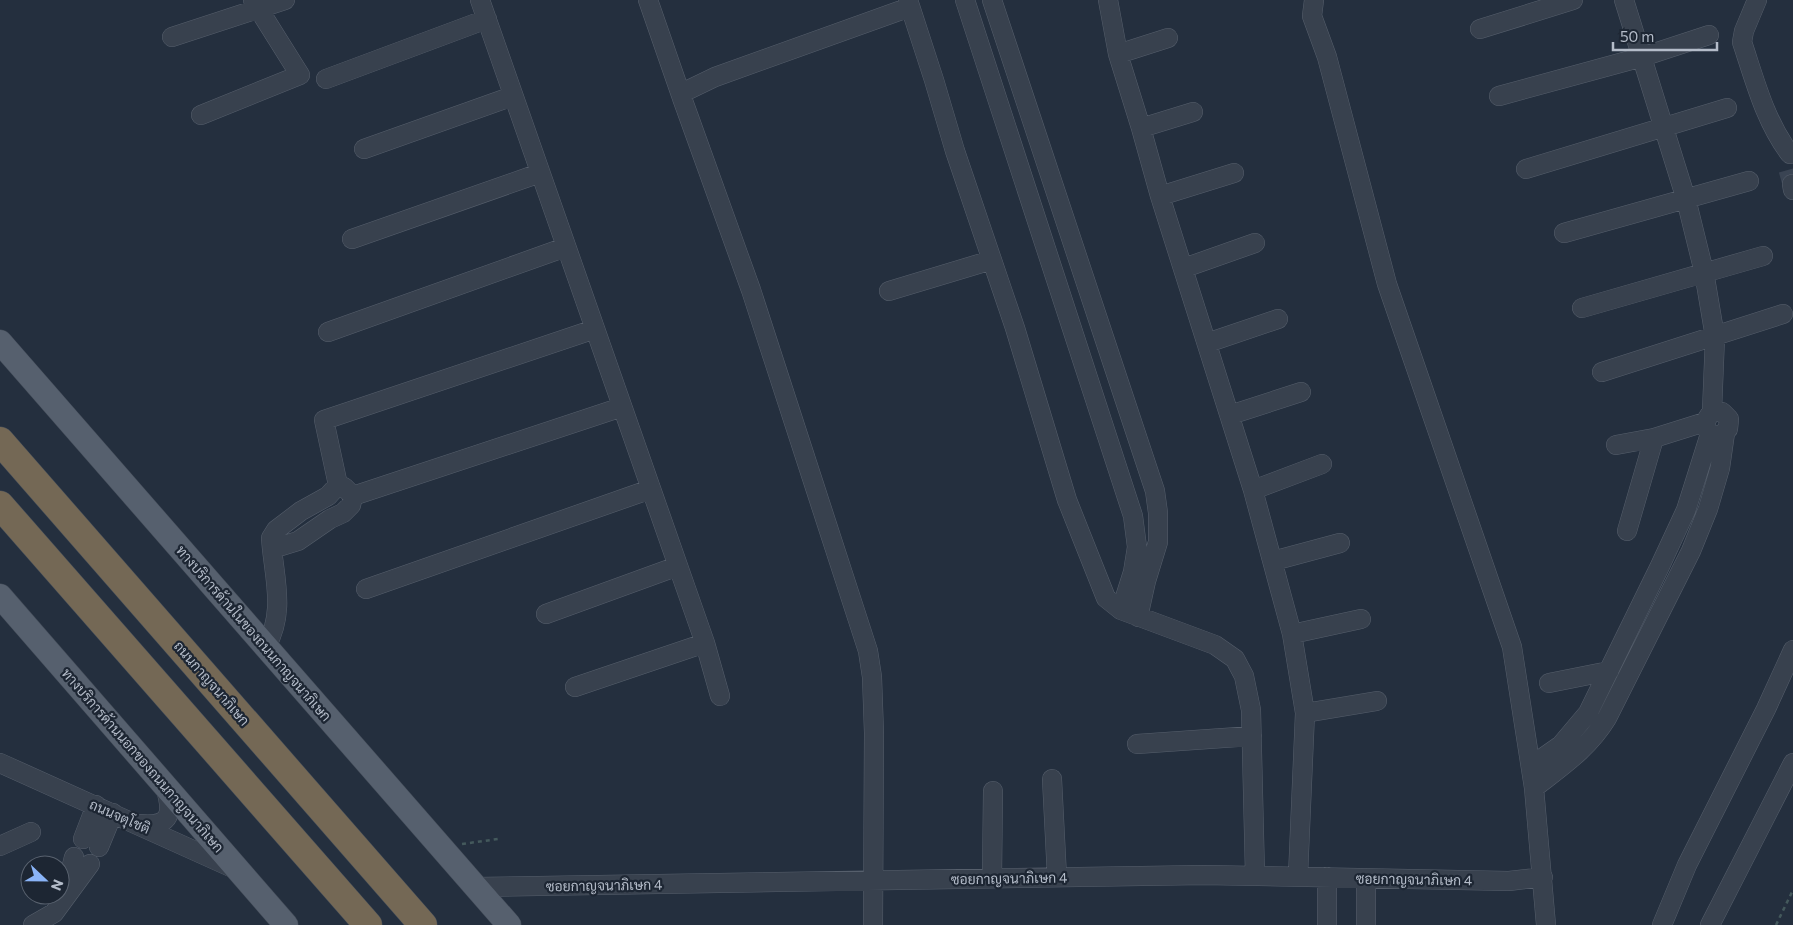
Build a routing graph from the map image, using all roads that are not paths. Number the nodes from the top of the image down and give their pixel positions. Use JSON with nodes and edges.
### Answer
{"nodes":[{"id":1,"x":285,"y":0,"type":"edge"},
{"id":2,"x":480,"y":0,"type":"edge"},
{"id":3,"x":648,"y":0,"type":"edge"},
{"id":4,"x":965,"y":0,"type":"edge"},
{"id":5,"x":992,"y":0,"type":"edge"},
{"id":6,"x":1108,"y":0,"type":"edge"},
{"id":7,"x":1314,"y":0,"type":"edge"},
{"id":8,"x":1572,"y":0,"type":"edge"},
{"id":9,"x":1624,"y":0,"type":"edge"},
{"id":10,"x":1757,"y":0,"type":"edge"},
{"id":11,"x":910,"y":2,"type":"edge"},
{"id":12,"x":256,"y":4,"type":"edge"},
{"id":13,"x":487,"y":19,"type":"junction"},
{"id":14,"x":1480,"y":29,"type":"dead end"},
{"id":15,"x":1709,"y":35,"type":"dead end"},
{"id":16,"x":172,"y":37,"type":"dead end"},
{"id":17,"x":1168,"y":38,"type":"dead end"},
{"id":18,"x":1118,"y":54,"type":"junction"},
{"id":19,"x":1642,"y":57,"type":"junction"},
{"id":20,"x":326,"y":79,"type":"dead end"},
{"id":21,"x":513,"y":96,"type":"junction"},
{"id":22,"x":1499,"y":96,"type":"dead end"},
{"id":23,"x":682,"y":98,"type":"junction"},
{"id":24,"x":1728,"y":108,"type":"dead end"},
{"id":25,"x":1193,"y":112,"type":"dead end"},
{"id":26,"x":201,"y":115,"type":"dead end"},
{"id":27,"x":1663,"y":126,"type":"junction"},
{"id":28,"x":1141,"y":128,"type":"junction"},
{"id":29,"x":364,"y":149,"type":"dead end"},
{"id":30,"x":1526,"y":169,"type":"dead end"},
{"id":31,"x":1791,"y":171,"type":"edge"},
{"id":32,"x":540,"y":173,"type":"junction"},
{"id":33,"x":1234,"y":173,"type":"dead end"},
{"id":34,"x":1749,"y":181,"type":"dead end"},
{"id":35,"x":1160,"y":196,"type":"junction"},
{"id":36,"x":1686,"y":199,"type":"junction"},
{"id":37,"x":1564,"y":233,"type":"dead end"},
{"id":38,"x":352,"y":239,"type":"dead end"},
{"id":39,"x":1255,"y":244,"type":"dead end"},
{"id":40,"x":566,"y":247,"type":"junction"},
{"id":41,"x":1763,"y":256,"type":"dead end"},
{"id":42,"x":992,"y":260,"type":"junction"},
{"id":43,"x":1184,"y":268,"type":"junction"},
{"id":44,"x":1704,"y":272,"type":"junction"},
{"id":45,"x":889,"y":291,"type":"dead end"},
{"id":46,"x":1582,"y":308,"type":"dead end"},
{"id":47,"x":1783,"y":314,"type":"dead end"},
{"id":48,"x":1278,"y":319,"type":"dead end"},
{"id":49,"x":595,"y":329,"type":"junction"},
{"id":50,"x":328,"y":332,"type":"dead end"},
{"id":51,"x":1714,"y":337,"type":"junction"},
{"id":52,"x":0,"y":342,"type":"edge"},
{"id":53,"x":1208,"y":343,"type":"junction"},
{"id":54,"x":1602,"y":372,"type":"dead end"},
{"id":55,"x":1301,"y":392,"type":"dead end"},
{"id":56,"x":622,"y":407,"type":"junction"},
{"id":57,"x":1230,"y":415,"type":"junction"},
{"id":58,"x":1713,"y":425,"type":"junction"},
{"id":59,"x":1654,"y":438,"type":"junction"},
{"id":60,"x":0,"y":441,"type":"edge"},
{"id":61,"x":1616,"y":445,"type":"dead end"},
{"id":62,"x":1322,"y":464,"type":"dead end"},
{"id":63,"x":651,"y":489,"type":"junction"},
{"id":64,"x":345,"y":490,"type":"junction"},
{"id":65,"x":1253,"y":490,"type":"junction"},
{"id":66,"x":0,"y":505,"type":"edge"},
{"id":67,"x":1627,"y":531,"type":"dead end"},
{"id":68,"x":1340,"y":543,"type":"dead end"},
{"id":69,"x":1273,"y":561,"type":"junction"},
{"id":70,"x":678,"y":566,"type":"junction"},
{"id":71,"x":366,"y":589,"type":"dead end"},
{"id":72,"x":0,"y":596,"type":"edge"},
{"id":73,"x":546,"y":614,"type":"dead end"},
{"id":74,"x":1129,"y":614,"type":"junction"},
{"id":75,"x":1361,"y":619,"type":"dead end"},
{"id":76,"x":1292,"y":634,"type":"junction"},
{"id":77,"x":705,"y":643,"type":"junction"},
{"id":78,"x":266,"y":647,"type":"junction"},
{"id":79,"x":1793,"y":650,"type":"edge"},
{"id":80,"x":1609,"y":671,"type":"junction"},
{"id":81,"x":1549,"y":683,"type":"dead end"},
{"id":82,"x":576,"y":687,"type":"dead end"},
{"id":83,"x":720,"y":696,"type":"dead end"},
{"id":84,"x":1377,"y":701,"type":"dead end"},
{"id":85,"x":1305,"y":713,"type":"junction"},
{"id":86,"x":1252,"y":736,"type":"junction"},
{"id":87,"x":1137,"y":744,"type":"dead end"},
{"id":88,"x":0,"y":763,"type":"edge"},
{"id":89,"x":1793,"y":764,"type":"edge"},
{"id":90,"x":1531,"y":766,"type":"junction"},
{"id":91,"x":1052,"y":779,"type":"dead end"},
{"id":92,"x":165,"y":785,"type":"junction"},
{"id":93,"x":1534,"y":788,"type":"junction"},
{"id":94,"x":993,"y":791,"type":"dead end"},
{"id":95,"x":96,"y":805,"type":"junction"},
{"id":96,"x":113,"y":813,"type":"junction"},
{"id":97,"x":138,"y":824,"type":"junction"},
{"id":98,"x":31,"y":832,"type":"dead end"},
{"id":99,"x":0,"y":846,"type":"edge"},
{"id":100,"x":82,"y":861,"type":"dead end"},
{"id":101,"x":238,"y":870,"type":"junction"},
{"id":102,"x":1255,"y":875,"type":"junction"},
{"id":103,"x":1298,"y":876,"type":"junction"},
{"id":104,"x":1057,"y":877,"type":"junction"},
{"id":105,"x":1327,"y":877,"type":"junction"},
{"id":106,"x":992,"y":878,"type":"junction"},
{"id":107,"x":1366,"y":878,"type":"junction"},
{"id":108,"x":1543,"y":878,"type":"junction"},
{"id":109,"x":873,"y":880,"type":"junction"},
{"id":110,"x":475,"y":887,"type":"junction"},
{"id":111,"x":32,"y":925,"type":"edge"},
{"id":112,"x":286,"y":925,"type":"edge"},
{"id":113,"x":368,"y":925,"type":"edge"},
{"id":114,"x":423,"y":925,"type":"edge"},
{"id":115,"x":509,"y":925,"type":"edge"},
{"id":116,"x":873,"y":925,"type":"edge"},
{"id":117,"x":1326,"y":925,"type":"edge"},
{"id":118,"x":1366,"y":925,"type":"edge"},
{"id":119,"x":1546,"y":925,"type":"edge"},
{"id":120,"x":1662,"y":925,"type":"edge"},
{"id":121,"x":1710,"y":925,"type":"edge"}],
"edges":[{"from":1,"to":12,"type":"street"},
{"from":2,"to":13,"type":"street"},
{"from":3,"to":23,"type":"street"},
{"from":4,"to":74,"type":"street"},
{"from":5,"to":74,"type":"street"},
{"from":6,"to":18,"type":"street"},
{"from":7,"to":90,"type":"street"},
{"from":8,"to":14,"type":"street"},
{"from":9,"to":19,"type":"street"},
{"from":10,"to":31,"type":"street"},
{"from":11,"to":23,"type":"street"},
{"from":11,"to":42,"type":"street"},
{"from":12,"to":16,"type":"street"},
{"from":12,"to":26,"type":"street"},
{"from":13,"to":20,"type":"street"},
{"from":13,"to":21,"type":"street"},
{"from":15,"to":19,"type":"street"},
{"from":17,"to":18,"type":"street"},
{"from":18,"to":28,"type":"street"},
{"from":19,"to":22,"type":"street"},
{"from":19,"to":27,"type":"street"},
{"from":21,"to":29,"type":"street"},
{"from":21,"to":32,"type":"street"},
{"from":23,"to":109,"type":"street"},
{"from":24,"to":27,"type":"street"},
{"from":25,"to":28,"type":"street"},
{"from":27,"to":30,"type":"street"},
{"from":27,"to":36,"type":"street"},
{"from":28,"to":35,"type":"street"},
{"from":32,"to":38,"type":"street"},
{"from":32,"to":40,"type":"street"},
{"from":33,"to":35,"type":"street"},
{"from":34,"to":36,"type":"street"},
{"from":35,"to":43,"type":"street"},
{"from":36,"to":37,"type":"street"},
{"from":36,"to":44,"type":"street"},
{"from":39,"to":43,"type":"street"},
{"from":40,"to":49,"type":"street"},
{"from":40,"to":50,"type":"street"},
{"from":41,"to":44,"type":"street"},
{"from":42,"to":45,"type":"street"},
{"from":42,"to":74,"type":"street"},
{"from":43,"to":53,"type":"street"},
{"from":44,"to":46,"type":"street"},
{"from":44,"to":51,"type":"street"},
{"from":47,"to":51,"type":"street"},
{"from":48,"to":53,"type":"street"},
{"from":49,"to":56,"type":"street"},
{"from":49,"to":64,"type":"street"},
{"from":51,"to":54,"type":"street"},
{"from":51,"to":58,"type":"street"},
{"from":52,"to":78,"type":"main road","name":"ทางบริการด้านในของถนนกาญจนาภิเษก"},
{"from":53,"to":57,"type":"street"},
{"from":55,"to":57,"type":"street"},
{"from":56,"to":63,"type":"street"},
{"from":56,"to":64,"type":"street"},
{"from":57,"to":65,"type":"street"},
{"from":58,"to":59,"type":"street"},
{"from":58,"to":80,"type":"street"},
{"from":58,"to":93,"type":"street"},
{"from":59,"to":61,"type":"street"},
{"from":59,"to":67,"type":"street"},
{"from":60,"to":114,"type":"highway","name":"ถนนกาญจนาภิเษก"},
{"from":62,"to":65,"type":"street"},
{"from":63,"to":70,"type":"street"},
{"from":63,"to":71,"type":"street"},
{"from":64,"to":78,"type":"street"},
{"from":65,"to":69,"type":"street"},
{"from":66,"to":113,"type":"highway"},
{"from":68,"to":69,"type":"street"},
{"from":69,"to":76,"type":"street"},
{"from":70,"to":73,"type":"street"},
{"from":70,"to":77,"type":"street"},
{"from":72,"to":92,"type":"main road","name":"ทางบริการด้านนอกของถนนกาญจนาภิเษก"},
{"from":74,"to":86,"type":"street"},
{"from":75,"to":76,"type":"street"},
{"from":76,"to":85,"type":"street"},
{"from":77,"to":82,"type":"street"},
{"from":77,"to":83,"type":"street"},
{"from":78,"to":110,"type":"main road","name":"ทางบริการด้านในของถนนกาญจนาภิเษก"},
{"from":79,"to":120,"type":"street"},
{"from":80,"to":81,"type":"street"},
{"from":80,"to":90,"type":"street"},
{"from":84,"to":85,"type":"street"},
{"from":85,"to":103,"type":"street"},
{"from":86,"to":87,"type":"street"},
{"from":86,"to":102,"type":"street"},
{"from":88,"to":95,"type":"street","name":"ถนนจตุโชติ"},
{"from":89,"to":121,"type":"street"},
{"from":90,"to":93,"type":"street"},
{"from":91,"to":104,"type":"street"},
{"from":92,"to":97,"type":"street"},
{"from":92,"to":101,"type":"main road","name":"ทางบริการด้านนอกของถนนกาญจนาภิเษก"},
{"from":93,"to":108,"type":"street"},
{"from":94,"to":106,"type":"street"},
{"from":95,"to":96,"type":"street","name":"ถนนจตุโชติ"},
{"from":95,"to":96,"type":"street"},
{"from":96,"to":97,"type":"street","name":"ถนนจตุโชติ"},
{"from":97,"to":101,"type":"street","name":"ถนนจตุโชติ"},
{"from":98,"to":99,"type":"street"},
{"from":100,"to":111,"type":"street"},
{"from":101,"to":112,"type":"main road","name":"ทางบริการด้านนอกของถนนกาญจนาภิเษก"},
{"from":102,"to":103,"type":"street","name":"ซอยกาญจนาภิเษก 4"},
{"from":102,"to":104,"type":"street","name":"ซอยกาญจนาภิเษก 4"},
{"from":103,"to":105,"type":"street","name":"ซอยกาญจนาภิเษก 4"},
{"from":104,"to":106,"type":"street","name":"ซอยกาญจนาภิเษก 4"},
{"from":105,"to":107,"type":"street","name":"ซอยกาญจนาภิเษก 4"},
{"from":105,"to":117,"type":"street"},
{"from":106,"to":109,"type":"street","name":"ซอยกาญจนาภิเษก 4"},
{"from":107,"to":108,"type":"street","name":"ซอยกาญจนาภิเษก 4"},
{"from":107,"to":118,"type":"street"},
{"from":108,"to":119,"type":"street"},
{"from":109,"to":110,"type":"street","name":"ซอยกาญจนาภิเษก 4"},
{"from":109,"to":116,"type":"street"},
{"from":110,"to":115,"type":"main road","name":"ทางบริการด้านในของถนนกาญจนาภิเษก"}]}
